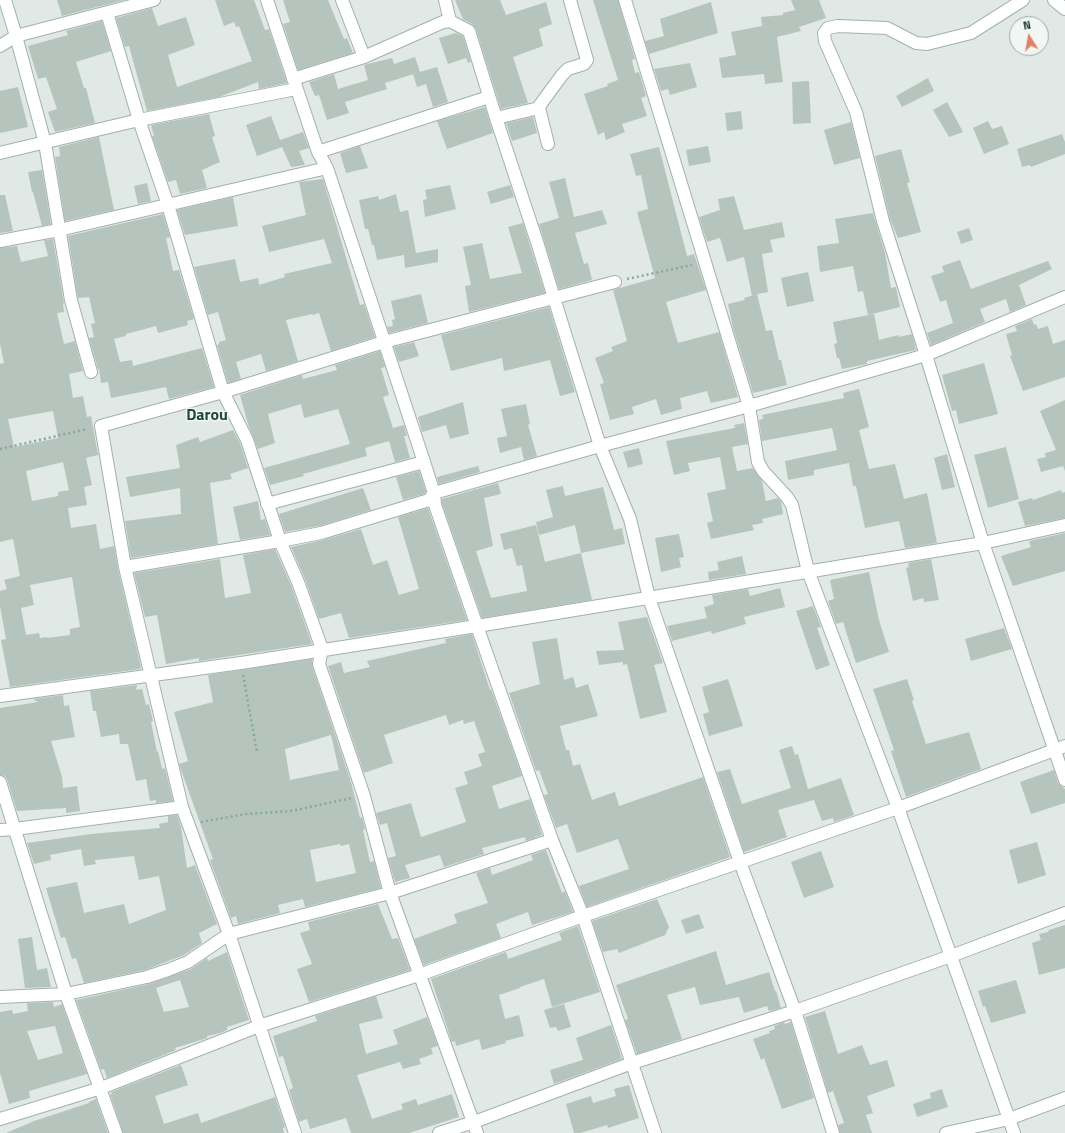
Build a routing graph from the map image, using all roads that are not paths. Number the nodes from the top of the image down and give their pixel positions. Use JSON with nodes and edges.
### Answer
{"nodes":[{"id":1,"x":5,"y":0,"type":"edge"},
{"id":2,"x":154,"y":0,"type":"edge"},
{"id":3,"x":267,"y":0,"type":"edge"},
{"id":4,"x":342,"y":0,"type":"edge"},
{"id":5,"x":444,"y":0,"type":"edge"},
{"id":6,"x":570,"y":0,"type":"edge"},
{"id":7,"x":625,"y":0,"type":"edge"},
{"id":8,"x":1023,"y":0,"type":"edge"},
{"id":9,"x":1054,"y":0,"type":"edge"},
{"id":10,"x":1065,"y":9,"type":"edge"},
{"id":11,"x":107,"y":13,"type":"junction"},
{"id":12,"x":450,"y":21,"type":"junction"},
{"id":13,"x":16,"y":36,"type":"junction"},
{"id":14,"x":0,"y":46,"type":"edge"},
{"id":15,"x":364,"y":57,"type":"junction"},
{"id":16,"x":294,"y":84,"type":"junction"},
{"id":17,"x":489,"y":97,"type":"junction"},
{"id":18,"x":539,"y":108,"type":"junction"},
{"id":19,"x":496,"y":118,"type":"junction"},
{"id":20,"x":139,"y":120,"type":"junction"},
{"id":21,"x":45,"y":143,"type":"junction"},
{"id":22,"x":548,"y":144,"type":"dead end"},
{"id":23,"x":318,"y":152,"type":"junction"},
{"id":24,"x":0,"y":153,"type":"edge"},
{"id":25,"x":327,"y":168,"type":"junction"},
{"id":26,"x":168,"y":205,"type":"junction"},
{"id":27,"x":59,"y":230,"type":"junction"},
{"id":28,"x":0,"y":241,"type":"edge"},
{"id":29,"x":615,"y":282,"type":"road end"},
{"id":30,"x":554,"y":298,"type":"junction"},
{"id":31,"x":1065,"y":298,"type":"edge"},
{"id":32,"x":384,"y":342,"type":"junction"},
{"id":33,"x":926,"y":355,"type":"junction"},
{"id":34,"x":91,"y":372,"type":"dead end"},
{"id":35,"x":223,"y":392,"type":"junction"},
{"id":36,"x":749,"y":406,"type":"junction"},
{"id":37,"x":600,"y":446,"type":"junction"},
{"id":38,"x":424,"y":462,"type":"junction"},
{"id":39,"x":434,"y":493,"type":"junction"},
{"id":40,"x":267,"y":504,"type":"junction"},
{"id":41,"x":1065,"y":525,"type":"edge"},
{"id":42,"x":280,"y":541,"type":"junction"},
{"id":43,"x":983,"y":543,"type":"junction"},
{"id":44,"x":125,"y":567,"type":"junction"},
{"id":45,"x":808,"y":571,"type":"junction"},
{"id":46,"x":649,"y":598,"type":"junction"},
{"id":47,"x":477,"y":626,"type":"junction"},
{"id":48,"x":322,"y":650,"type":"junction"},
{"id":49,"x":150,"y":675,"type":"junction"},
{"id":50,"x":0,"y":696,"type":"edge"},
{"id":51,"x":1060,"y":748,"type":"edge"},
{"id":52,"x":1065,"y":780,"type":"edge"},
{"id":53,"x":0,"y":782,"type":"edge"},
{"id":54,"x":182,"y":807,"type":"junction"},
{"id":55,"x":898,"y":808,"type":"junction"},
{"id":56,"x":15,"y":829,"type":"junction"},
{"id":57,"x":0,"y":830,"type":"edge"},
{"id":58,"x":552,"y":840,"type":"junction"},
{"id":59,"x":740,"y":862,"type":"junction"},
{"id":60,"x":390,"y":893,"type":"junction"},
{"id":61,"x":1065,"y":914,"type":"edge"},
{"id":62,"x":583,"y":916,"type":"junction"},
{"id":63,"x":229,"y":934,"type":"junction"},
{"id":64,"x":951,"y":956,"type":"junction"},
{"id":65,"x":419,"y":975,"type":"junction"},
{"id":66,"x":66,"y":994,"type":"junction"},
{"id":67,"x":0,"y":997,"type":"edge"},
{"id":68,"x":795,"y":1011,"type":"junction"},
{"id":69,"x":259,"y":1026,"type":"junction"},
{"id":70,"x":632,"y":1063,"type":"junction"},
{"id":71,"x":101,"y":1088,"type":"junction"},
{"id":72,"x":1065,"y":1098,"type":"edge"},
{"id":73,"x":0,"y":1119,"type":"edge"},
{"id":74,"x":1009,"y":1119,"type":"junction"},
{"id":75,"x":476,"y":1127,"type":"edge"},
{"id":76,"x":116,"y":1133,"type":"edge"},
{"id":77,"x":295,"y":1133,"type":"edge"},
{"id":78,"x":439,"y":1133,"type":"edge"},
{"id":79,"x":655,"y":1133,"type":"edge"},
{"id":80,"x":833,"y":1133,"type":"edge"},
{"id":81,"x":946,"y":1133,"type":"edge"},
{"id":82,"x":1014,"y":1133,"type":"edge"}],
"edges":[{"from":1,"to":13,"type":"street"},
{"from":2,"to":11,"type":"street"},
{"from":3,"to":16,"type":"street"},
{"from":4,"to":15,"type":"street"},
{"from":5,"to":12,"type":"street"},
{"from":6,"to":18,"type":"street"},
{"from":7,"to":36,"type":"street"},
{"from":8,"to":33,"type":"street"},
{"from":9,"to":10,"type":"street"},
{"from":11,"to":13,"type":"street"},
{"from":11,"to":20,"type":"street"},
{"from":12,"to":15,"type":"street"},
{"from":12,"to":17,"type":"street"},
{"from":13,"to":14,"type":"street"},
{"from":13,"to":21,"type":"street"},
{"from":15,"to":16,"type":"street"},
{"from":16,"to":20,"type":"street"},
{"from":16,"to":23,"type":"street"},
{"from":17,"to":19,"type":"street"},
{"from":17,"to":23,"type":"street"},
{"from":18,"to":19,"type":"street"},
{"from":18,"to":22,"type":"street"},
{"from":19,"to":30,"type":"street"},
{"from":20,"to":21,"type":"street"},
{"from":20,"to":26,"type":"street"},
{"from":21,"to":24,"type":"street"},
{"from":21,"to":27,"type":"street"},
{"from":23,"to":25,"type":"street"},
{"from":25,"to":26,"type":"street"},
{"from":25,"to":32,"type":"street"},
{"from":26,"to":27,"type":"street"},
{"from":26,"to":35,"type":"street"},
{"from":27,"to":28,"type":"street"},
{"from":27,"to":34,"type":"street"},
{"from":29,"to":30,"type":"street"},
{"from":30,"to":32,"type":"street"},
{"from":30,"to":37,"type":"street"},
{"from":31,"to":33,"type":"street"},
{"from":32,"to":35,"type":"street"},
{"from":32,"to":38,"type":"street"},
{"from":33,"to":36,"type":"street"},
{"from":33,"to":43,"type":"street"},
{"from":35,"to":40,"type":"street"},
{"from":35,"to":44,"type":"street"},
{"from":36,"to":37,"type":"street"},
{"from":36,"to":45,"type":"street"},
{"from":37,"to":39,"type":"street"},
{"from":37,"to":46,"type":"street"},
{"from":38,"to":39,"type":"street"},
{"from":38,"to":40,"type":"street"},
{"from":39,"to":42,"type":"street"},
{"from":39,"to":47,"type":"street"},
{"from":40,"to":42,"type":"street"},
{"from":41,"to":43,"type":"street"},
{"from":42,"to":44,"type":"street"},
{"from":42,"to":48,"type":"street"},
{"from":43,"to":45,"type":"street"},
{"from":43,"to":51,"type":"street"},
{"from":44,"to":49,"type":"street"},
{"from":45,"to":46,"type":"street"},
{"from":45,"to":55,"type":"street"},
{"from":46,"to":47,"type":"street"},
{"from":46,"to":59,"type":"street"},
{"from":47,"to":48,"type":"street"},
{"from":47,"to":58,"type":"street"},
{"from":48,"to":49,"type":"street"},
{"from":48,"to":60,"type":"street"},
{"from":49,"to":50,"type":"street"},
{"from":49,"to":54,"type":"street"},
{"from":51,"to":52,"type":"street"},
{"from":51,"to":55,"type":"street"},
{"from":53,"to":56,"type":"street"},
{"from":54,"to":56,"type":"street"},
{"from":54,"to":63,"type":"street"},
{"from":55,"to":59,"type":"street"},
{"from":55,"to":64,"type":"street"},
{"from":56,"to":57,"type":"street"},
{"from":56,"to":66,"type":"street"},
{"from":58,"to":60,"type":"street"},
{"from":58,"to":62,"type":"street"},
{"from":59,"to":62,"type":"street"},
{"from":59,"to":68,"type":"street"},
{"from":60,"to":63,"type":"street"},
{"from":60,"to":65,"type":"street"},
{"from":61,"to":64,"type":"street"},
{"from":62,"to":65,"type":"street"},
{"from":62,"to":70,"type":"street"},
{"from":63,"to":66,"type":"street"},
{"from":63,"to":69,"type":"street"},
{"from":64,"to":68,"type":"street"},
{"from":64,"to":74,"type":"street"},
{"from":65,"to":69,"type":"street"},
{"from":65,"to":75,"type":"street"},
{"from":66,"to":67,"type":"street"},
{"from":66,"to":71,"type":"street"},
{"from":68,"to":70,"type":"street"},
{"from":68,"to":80,"type":"street"},
{"from":69,"to":71,"type":"street"},
{"from":69,"to":77,"type":"street"},
{"from":70,"to":75,"type":"street"},
{"from":70,"to":79,"type":"street"},
{"from":71,"to":73,"type":"street"},
{"from":71,"to":76,"type":"street"},
{"from":72,"to":74,"type":"street"},
{"from":74,"to":81,"type":"street"},
{"from":74,"to":82,"type":"street"},
{"from":75,"to":78,"type":"street"}]}
